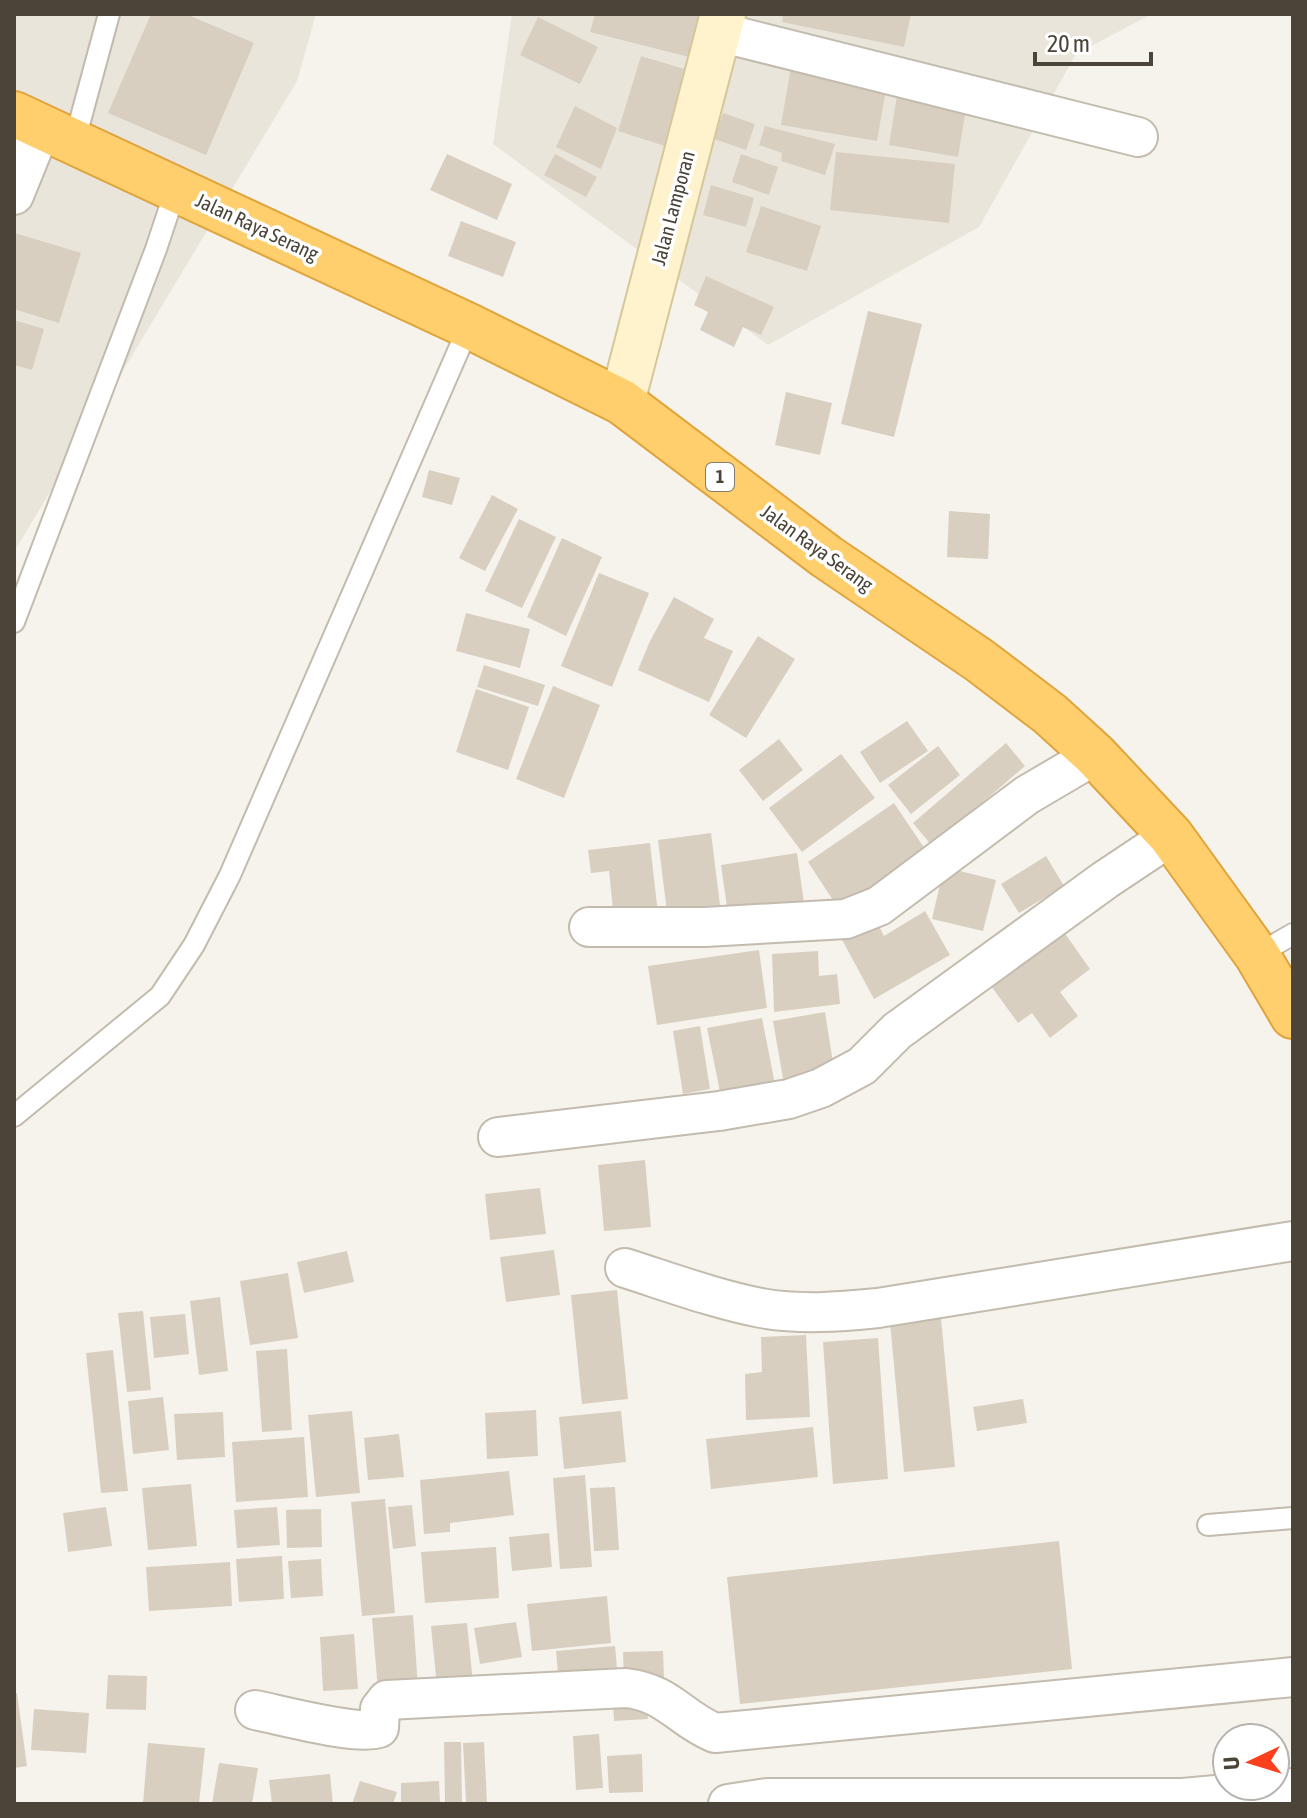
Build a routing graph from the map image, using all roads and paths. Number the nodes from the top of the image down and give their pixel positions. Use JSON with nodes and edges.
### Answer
{"nodes":[{"id":1,"x":109,"y":14,"type":"edge"},
{"id":2,"x":721,"y":23,"type":"edge"},
{"id":3,"x":44,"y":128,"type":"edge"},
{"id":4,"x":1138,"y":137,"type":"dead end"},
{"id":5,"x":176,"y":189,"type":"junction"},
{"id":6,"x":14,"y":195,"type":"edge"},
{"id":7,"x":469,"y":326,"type":"junction"},
{"id":8,"x":622,"y":402,"type":"junction"},
{"id":9,"x":14,"y":622,"type":"edge"},
{"id":10,"x":1095,"y":755,"type":"junction"},
{"id":11,"x":1171,"y":836,"type":"junction"},
{"id":12,"x":589,"y":927,"type":"dead end"},
{"id":13,"x":1275,"y":944,"type":"edge"},
{"id":14,"x":1293,"y":1016,"type":"edge"},
{"id":15,"x":14,"y":1116,"type":"edge"},
{"id":16,"x":498,"y":1137,"type":"dead end"},
{"id":17,"x":1293,"y":1241,"type":"edge"},
{"id":18,"x":625,"y":1268,"type":"dead end"},
{"id":19,"x":1293,"y":1518,"type":"edge"},
{"id":20,"x":1208,"y":1525,"type":"dead end"},
{"id":21,"x":1293,"y":1677,"type":"edge"},
{"id":22,"x":255,"y":1710,"type":"dead end"},
{"id":23,"x":1293,"y":1788,"type":"edge"},
{"id":24,"x":1183,"y":1801,"type":"edge"},
{"id":25,"x":728,"y":1804,"type":"edge"}],
"edges":[{"from":1,"to":3,"type":"lane"},
{"from":2,"to":4,"type":"street"},
{"from":2,"to":8,"type":"street","name":"Jalan Lamporan"},
{"from":3,"to":5,"type":"highway","name":"Jalan Raya Serang","number":"1"},
{"from":3,"to":6,"type":"street"},
{"from":5,"to":7,"type":"highway","name":"Jalan Raya Serang","number":"1"},
{"from":5,"to":9,"type":"lane"},
{"from":7,"to":8,"type":"highway","name":"Jalan Raya Serang","number":"1"},
{"from":7,"to":15,"type":"lane"},
{"from":8,"to":10,"type":"highway","name":"Jalan Raya Serang","number":"1"},
{"from":10,"to":11,"type":"highway","name":"Jalan Raya Serang","number":"1"},
{"from":10,"to":12,"type":"street"},
{"from":11,"to":13,"type":"highway","name":"Jalan Raya Serang","number":"1"},
{"from":11,"to":16,"type":"street"},
{"from":13,"to":14,"type":"highway","name":"Jalan Raya Serang","number":"1"},
{"from":17,"to":18,"type":"street"},
{"from":19,"to":20,"type":"lane"},
{"from":21,"to":22,"type":"street"},
{"from":23,"to":24,"type":"street"},
{"from":24,"to":25,"type":"street"}]}
